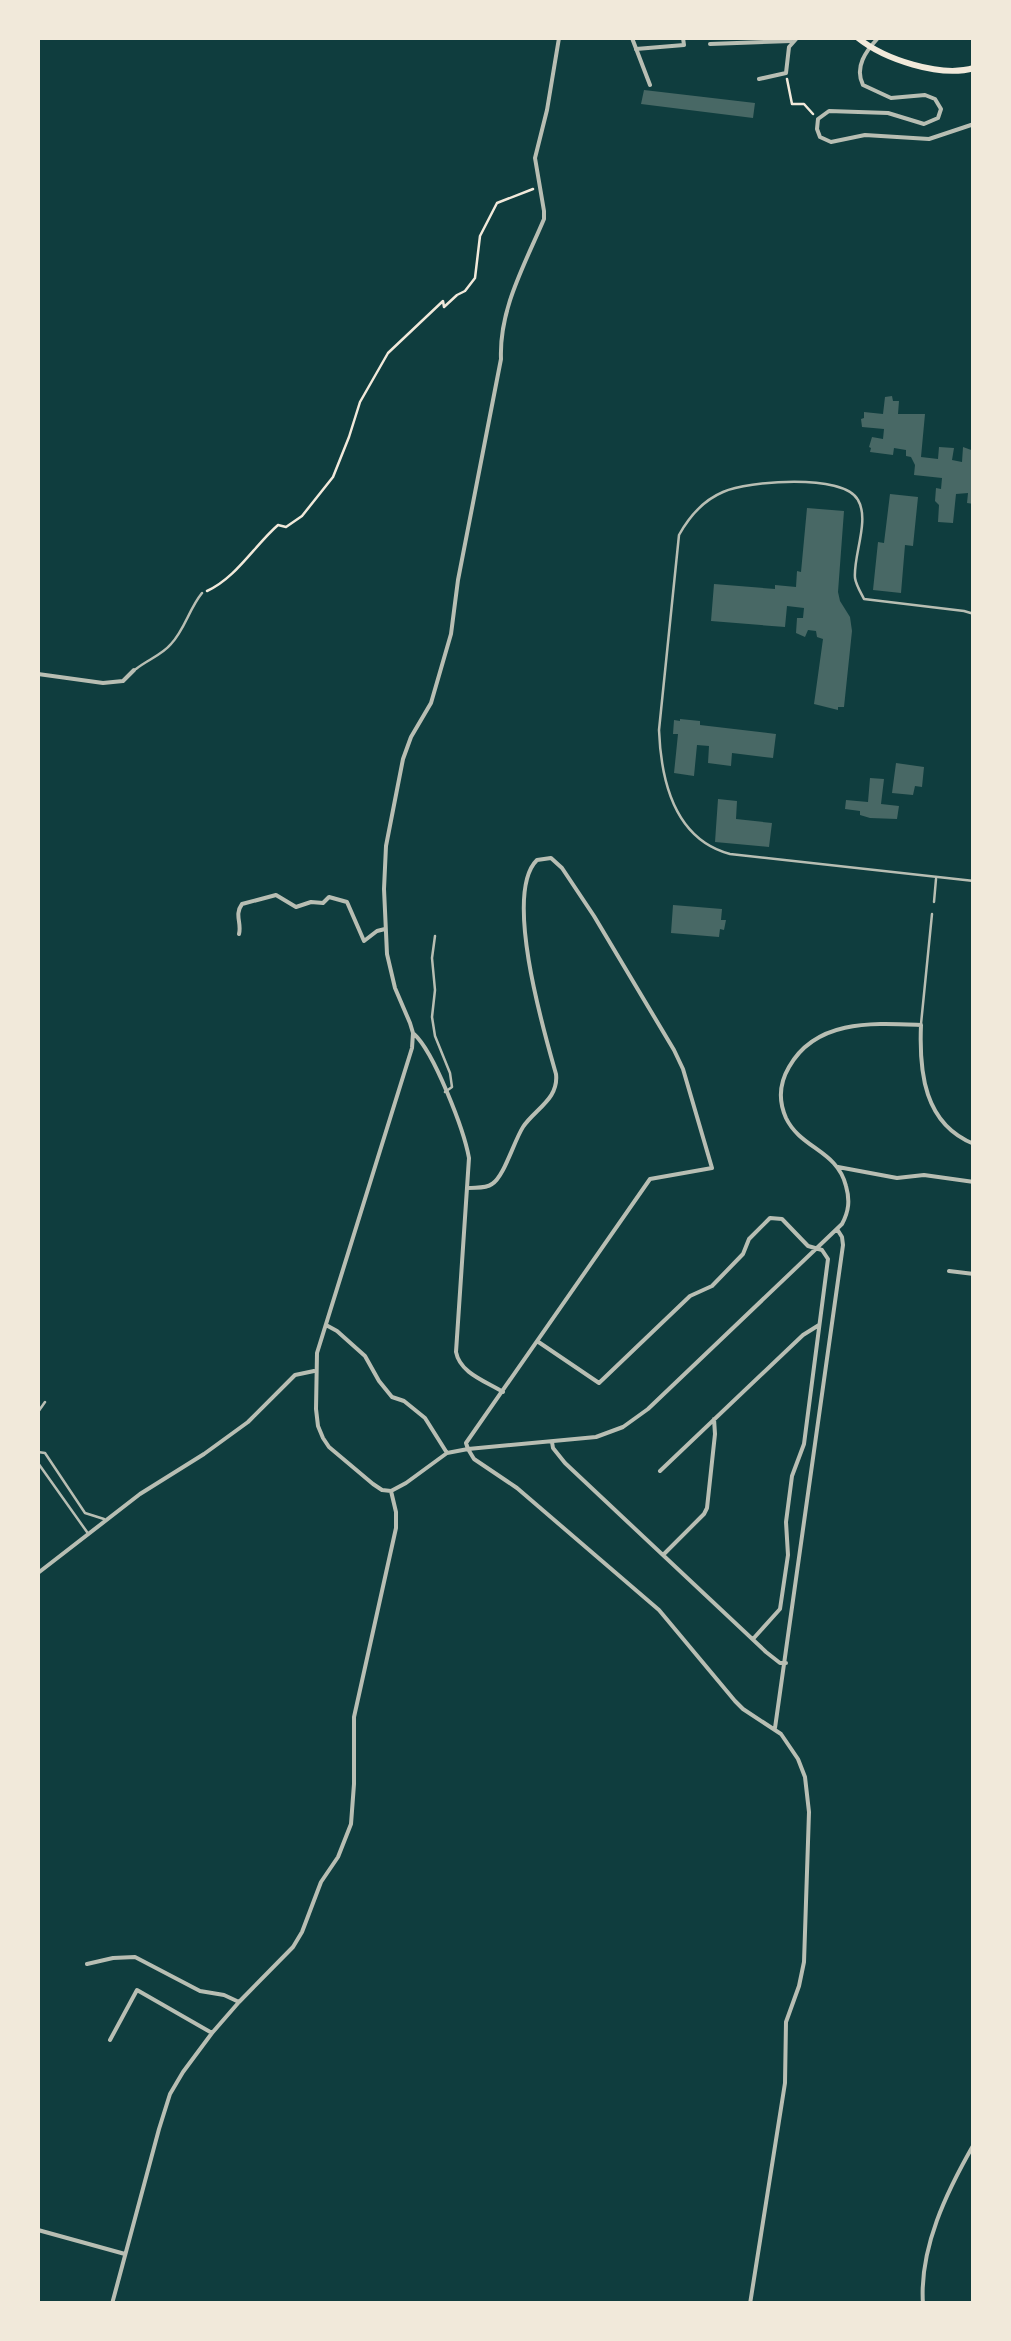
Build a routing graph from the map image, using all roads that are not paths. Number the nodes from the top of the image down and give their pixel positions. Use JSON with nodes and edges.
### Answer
{"nodes":[{"id":1,"x":558,"y":38,"type":"edge"},
{"id":2,"x":632,"y":38,"type":"edge"},
{"id":3,"x":683,"y":38,"type":"edge"},
{"id":4,"x":858,"y":38,"type":"edge"},
{"id":5,"x":878,"y":38,"type":"edge"},
{"id":6,"x":794,"y":40,"type":"edge"},
{"id":7,"x":710,"y":44,"type":"dead end"},
{"id":8,"x":870,"y":47,"type":"junction"},
{"id":9,"x":636,"y":50,"type":"junction"},
{"id":10,"x":974,"y":68,"type":"edge"},
{"id":11,"x":759,"y":80,"type":"dead end"},
{"id":12,"x":650,"y":84,"type":"dead end"},
{"id":13,"x":974,"y":124,"type":"edge"},
{"id":14,"x":202,"y":593,"type":"road end"},
{"id":15,"x":974,"y":614,"type":"edge"},
{"id":16,"x":134,"y":670,"type":"joint"},
{"id":17,"x":38,"y":674,"type":"edge"},
{"id":18,"x":936,"y":878,"type":"junction"},
{"id":19,"x":974,"y":881,"type":"edge"},
{"id":20,"x":934,"y":902,"type":"dead end"},
{"id":21,"x":932,"y":914,"type":"dead end"},
{"id":22,"x":385,"y":929,"type":"junction"},
{"id":23,"x":239,"y":934,"type":"dead end"},
{"id":24,"x":435,"y":936,"type":"dead end"},
{"id":25,"x":921,"y":1025,"type":"junction"},
{"id":26,"x":413,"y":1034,"type":"junction"},
{"id":27,"x":445,"y":1092,"type":"junction"},
{"id":28,"x":974,"y":1144,"type":"edge"},
{"id":29,"x":838,"y":1167,"type":"junction"},
{"id":30,"x":974,"y":1182,"type":"edge"},
{"id":31,"x":468,"y":1188,"type":"junction"},
{"id":32,"x":837,"y":1230,"type":"junction"},
{"id":33,"x":816,"y":1248,"type":"junction"},
{"id":34,"x":949,"y":1270,"type":"dead end"},
{"id":35,"x":974,"y":1274,"type":"edge"},
{"id":36,"x":325,"y":1324,"type":"junction"},
{"id":37,"x":819,"y":1325,"type":"junction"},
{"id":38,"x":537,"y":1341,"type":"junction"},
{"id":39,"x":316,"y":1371,"type":"junction"},
{"id":40,"x":502,"y":1392,"type":"junction"},
{"id":41,"x":45,"y":1402,"type":"dead end"},
{"id":42,"x":38,"y":1412,"type":"edge"},
{"id":43,"x":714,"y":1419,"type":"junction"},
{"id":44,"x":552,"y":1442,"type":"junction"},
{"id":45,"x":468,"y":1449,"type":"junction"},
{"id":46,"x":38,"y":1452,"type":"edge"},
{"id":47,"x":446,"y":1454,"type":"junction"},
{"id":48,"x":38,"y":1464,"type":"edge"},
{"id":49,"x":660,"y":1471,"type":"dead end"},
{"id":50,"x":391,"y":1491,"type":"junction"},
{"id":51,"x":106,"y":1520,"type":"junction"},
{"id":52,"x":88,"y":1534,"type":"junction"},
{"id":53,"x":663,"y":1555,"type":"junction"},
{"id":54,"x":38,"y":1572,"type":"edge"},
{"id":55,"x":753,"y":1639,"type":"junction"},
{"id":56,"x":786,"y":1663,"type":"junction"},
{"id":57,"x":775,"y":1728,"type":"junction"},
{"id":58,"x":87,"y":1964,"type":"dead end"},
{"id":59,"x":239,"y":2002,"type":"junction"},
{"id":60,"x":212,"y":2033,"type":"junction"},
{"id":61,"x":110,"y":2040,"type":"dead end"},
{"id":62,"x":974,"y":2144,"type":"edge"},
{"id":63,"x":38,"y":2230,"type":"edge"},
{"id":64,"x":125,"y":2254,"type":"junction"},
{"id":65,"x":112,"y":2304,"type":"edge"},
{"id":66,"x":750,"y":2304,"type":"edge"},
{"id":67,"x":923,"y":2304,"type":"edge"}],
"edges":[{"from":1,"to":22,"type":"street"},
{"from":2,"to":9,"type":"street"},
{"from":3,"to":9,"type":"street"},
{"from":4,"to":8,"type":"main road"},
{"from":5,"to":8,"type":"street"},
{"from":6,"to":7,"type":"street"},
{"from":6,"to":11,"type":"street"},
{"from":8,"to":10,"type":"main road"},
{"from":8,"to":13,"type":"street"},
{"from":9,"to":12,"type":"street"},
{"from":14,"to":16,"type":"lane"},
{"from":15,"to":18,"type":"lane"},
{"from":16,"to":17,"type":"street"},
{"from":18,"to":19,"type":"lane"},
{"from":18,"to":20,"type":"lane"},
{"from":21,"to":25,"type":"lane"},
{"from":22,"to":23,"type":"street"},
{"from":22,"to":26,"type":"street"},
{"from":24,"to":27,"type":"lane"},
{"from":25,"to":28,"type":"street"},
{"from":25,"to":29,"type":"street"},
{"from":26,"to":27,"type":"street"},
{"from":26,"to":36,"type":"street"},
{"from":27,"to":31,"type":"street"},
{"from":29,"to":30,"type":"street"},
{"from":29,"to":32,"type":"street"},
{"from":31,"to":38,"type":"street"},
{"from":31,"to":40,"type":"street"},
{"from":32,"to":33,"type":"street"},
{"from":32,"to":56,"type":"street"},
{"from":33,"to":37,"type":"street"},
{"from":33,"to":38,"type":"street"},
{"from":33,"to":44,"type":"street"},
{"from":34,"to":35,"type":"street"},
{"from":36,"to":39,"type":"street"},
{"from":36,"to":47,"type":"street"},
{"from":37,"to":43,"type":"street"},
{"from":37,"to":55,"type":"street"},
{"from":38,"to":40,"type":"street"},
{"from":39,"to":50,"type":"street"},
{"from":39,"to":51,"type":"street"},
{"from":40,"to":45,"type":"street"},
{"from":41,"to":42,"type":"lane"},
{"from":43,"to":49,"type":"street"},
{"from":43,"to":53,"type":"street"},
{"from":44,"to":45,"type":"street"},
{"from":44,"to":53,"type":"street"},
{"from":45,"to":47,"type":"street"},
{"from":45,"to":57,"type":"street"},
{"from":46,"to":51,"type":"lane"},
{"from":47,"to":50,"type":"street"},
{"from":48,"to":52,"type":"lane"},
{"from":50,"to":59,"type":"street"},
{"from":51,"to":52,"type":"street"},
{"from":52,"to":54,"type":"street"},
{"from":53,"to":55,"type":"street"},
{"from":55,"to":56,"type":"street"},
{"from":56,"to":57,"type":"street"},
{"from":57,"to":66,"type":"street"},
{"from":58,"to":59,"type":"street"},
{"from":59,"to":60,"type":"street"},
{"from":60,"to":61,"type":"street"},
{"from":60,"to":64,"type":"street"},
{"from":62,"to":67,"type":"street"},
{"from":63,"to":64,"type":"street"},
{"from":64,"to":65,"type":"street"}]}
